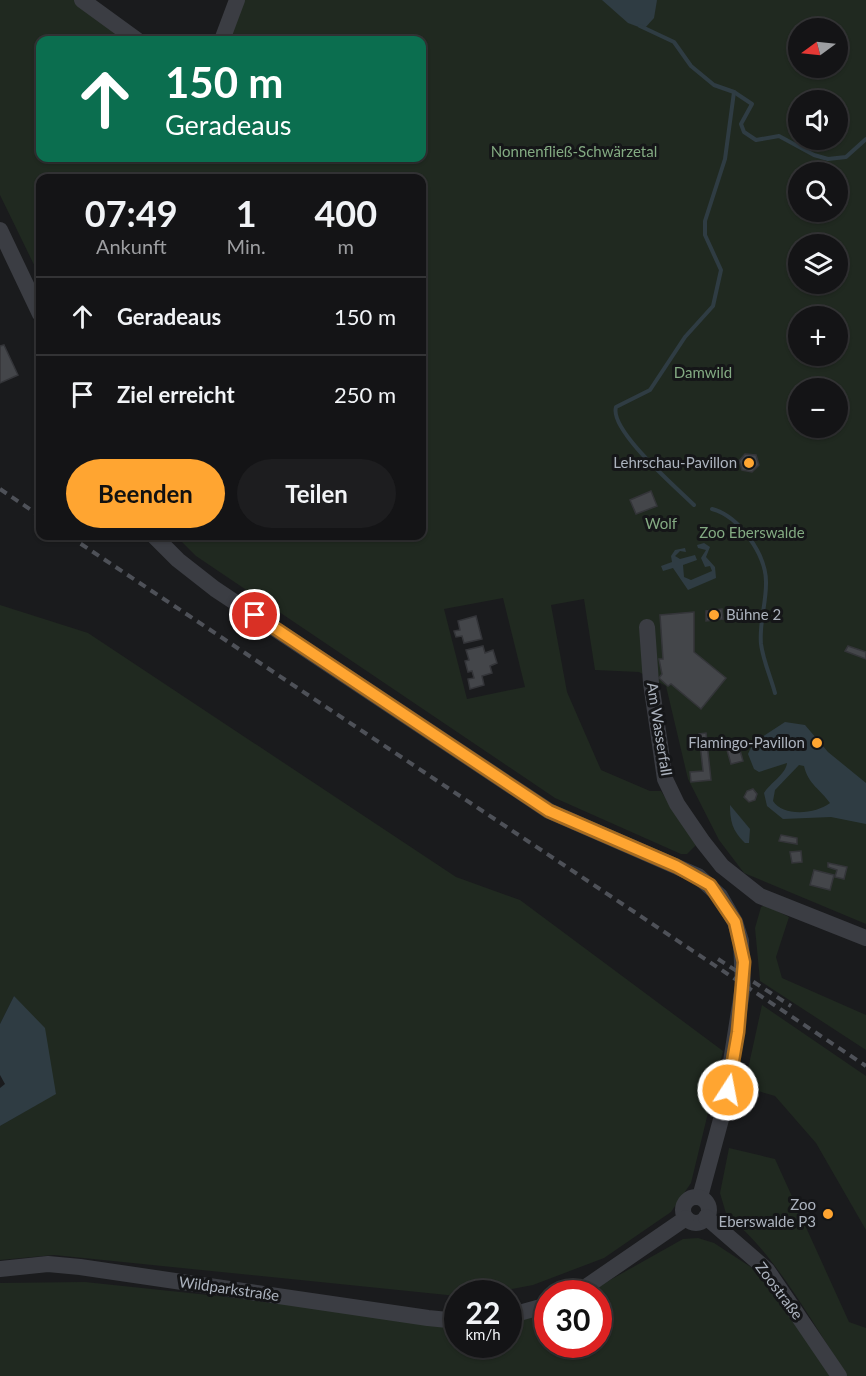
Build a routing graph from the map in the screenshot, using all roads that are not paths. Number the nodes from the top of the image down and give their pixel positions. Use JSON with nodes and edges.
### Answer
{"nodes":[{"id":1,"x":82,"y":0,"type":"edge"},
{"id":2,"x":237,"y":0,"type":"edge"},
{"id":3,"x":132,"y":36,"type":"edge"},
{"id":4,"x":224,"y":36,"type":"edge"},
{"id":5,"x":0,"y":230,"type":"edge"},
{"id":6,"x":36,"y":306,"type":"edge"},
{"id":7,"x":158,"y":540,"type":"edge"},
{"id":8,"x":647,"y":627,"type":"dead end"},
{"id":9,"x":717,"y":860,"type":"junction"},
{"id":10,"x":704,"y":881,"type":"junction"},
{"id":11,"x":750,"y":888,"type":"junction"},
{"id":12,"x":727,"y":906,"type":"junction"},
{"id":13,"x":866,"y":938,"type":"edge"},
{"id":14,"x":700,"y":1197,"type":"junction"},
{"id":15,"x":706,"y":1217,"type":"junction"},
{"id":16,"x":686,"y":1218,"type":"junction"},
{"id":17,"x":0,"y":1269,"type":"edge"},
{"id":18,"x":596,"y":1280,"type":"edge"},
{"id":19,"x":444,"y":1319,"type":"edge"},
{"id":20,"x":839,"y":1376,"type":"edge"}],
"edges":[{"from":1,"to":3,"type":"street"},
{"from":2,"to":4,"type":"street"},
{"from":5,"to":6,"type":"street"},
{"from":7,"to":10,"type":"street"},
{"from":8,"to":9,"type":"street","name":"Am Wasserfall"},
{"from":9,"to":10,"type":"street"},
{"from":9,"to":11,"type":"street","name":"Am Wasserfall"},
{"from":10,"to":12,"type":"street"},
{"from":11,"to":12,"type":"street"},
{"from":11,"to":13,"type":"street","name":"Am Wasserfall"},
{"from":12,"to":14,"type":"street"},
{"from":14,"to":15,"type":"street"},
{"from":14,"to":16,"type":"street"},
{"from":15,"to":16,"type":"street"},
{"from":15,"to":20,"type":"street","name":"Zoostraße"},
{"from":16,"to":18,"type":"street"},
{"from":17,"to":19,"type":"street","name":"Wildparkstraße"}]}
